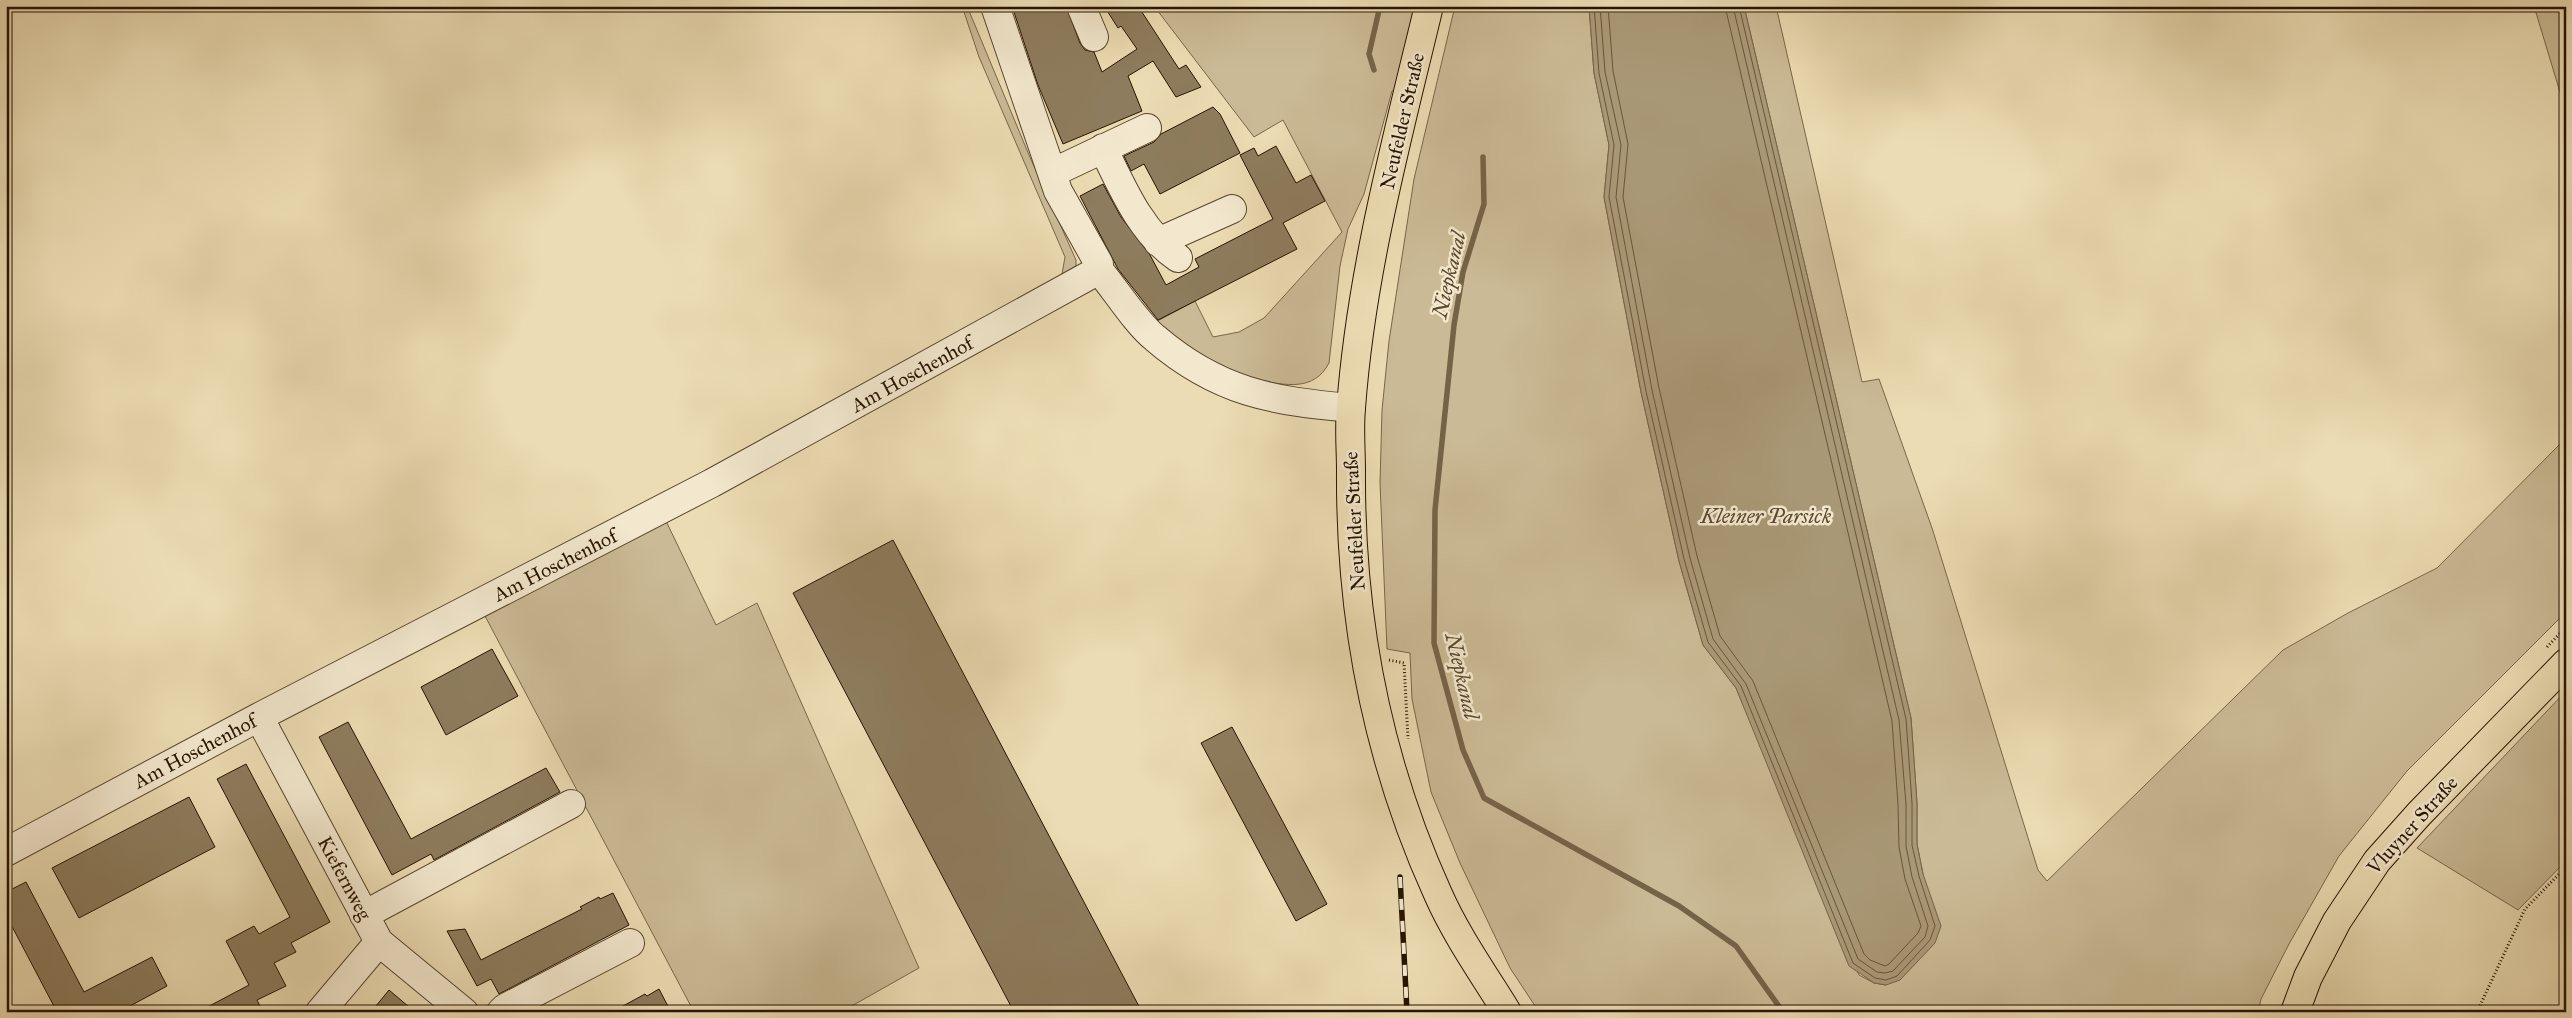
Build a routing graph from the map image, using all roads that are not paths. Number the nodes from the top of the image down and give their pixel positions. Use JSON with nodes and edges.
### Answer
{"nodes":[{"id":1,"x":995,"y":6,"type":"edge"},
{"id":2,"x":1081,"y":6,"type":"edge"},
{"id":3,"x":1429,"y":6,"type":"edge"},
{"id":4,"x":1094,"y":37,"type":"dead end"},
{"id":5,"x":1147,"y":128,"type":"dead end"},
{"id":6,"x":1103,"y":148,"type":"junction"},
{"id":7,"x":1052,"y":173,"type":"junction"},
{"id":8,"x":1232,"y":209,"type":"dead end"},
{"id":9,"x":1099,"y":270,"type":"junction"},
{"id":10,"x":1351,"y":408,"type":"junction"},
{"id":11,"x":2566,"y":663,"type":"edge"},
{"id":12,"x":259,"y":717,"type":"junction"},
{"id":13,"x":571,"y":804,"type":"dead end"},
{"id":14,"x":6,"y":852,"type":"edge"},
{"id":15,"x":364,"y":915,"type":"junction"},
{"id":16,"x":379,"y":942,"type":"junction"},
{"id":17,"x":630,"y":943,"type":"dead end"},
{"id":18,"x":320,"y":1012,"type":"edge"},
{"id":19,"x":464,"y":1012,"type":"edge"},
{"id":20,"x":501,"y":1012,"type":"edge"},
{"id":21,"x":1507,"y":1012,"type":"edge"},
{"id":22,"x":2295,"y":1012,"type":"edge"}],
"edges":[{"from":1,"to":7,"type":"street"},
{"from":2,"to":4,"type":"street"},
{"from":3,"to":10,"type":"main road","name":"Neufelder Straße"},
{"from":5,"to":6,"type":"street"},
{"from":6,"to":7,"type":"street"},
{"from":6,"to":8,"type":"street"},
{"from":7,"to":9,"type":"street"},
{"from":9,"to":10,"type":"street"},
{"from":9,"to":12,"type":"street","name":"Am Hoschenhof"},
{"from":10,"to":21,"type":"main road","name":"Neufelder Straße"},
{"from":11,"to":22,"type":"main road","name":"Vluyner Straße"},
{"from":12,"to":14,"type":"street","name":"Am Hoschenhof"},
{"from":12,"to":15,"type":"street","name":"Kiefernweg"},
{"from":13,"to":15,"type":"street"},
{"from":15,"to":16,"type":"street","name":"Kiefernweg"},
{"from":16,"to":18,"type":"street"},
{"from":16,"to":19,"type":"street","name":"Kiefernweg"},
{"from":17,"to":20,"type":"street"}]}
